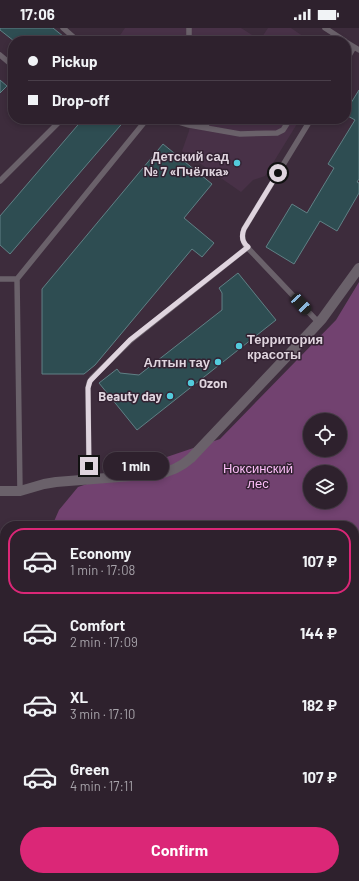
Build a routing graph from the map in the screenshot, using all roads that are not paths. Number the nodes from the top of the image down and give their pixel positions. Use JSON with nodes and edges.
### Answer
{"nodes":[{"id":1,"x":63,"y":28,"type":"edge"},
{"id":2,"x":325,"y":28,"type":"edge"},
{"id":3,"x":72,"y":36,"type":"edge"},
{"id":4,"x":338,"y":36,"type":"edge"},
{"id":5,"x":0,"y":56,"type":"edge"},
{"id":6,"x":8,"y":62,"type":"edge"},
{"id":7,"x":57,"y":124,"type":"edge"},
{"id":8,"x":144,"y":124,"type":"edge"},
{"id":9,"x":186,"y":124,"type":"edge"},
{"id":10,"x":206,"y":124,"type":"edge"},
{"id":11,"x":287,"y":124,"type":"edge"},
{"id":12,"x":308,"y":124,"type":"edge"},
{"id":13,"x":206,"y":128,"type":"junction"},
{"id":14,"x":0,"y":182,"type":"edge"},
{"id":15,"x":248,"y":247,"type":"junction"},
{"id":16,"x":359,"y":268,"type":"edge"},
{"id":17,"x":0,"y":279,"type":"edge"},
{"id":18,"x":16,"y":279,"type":"junction"},
{"id":19,"x":319,"y":323,"type":"junction"},
{"id":20,"x":89,"y":479,"type":"junction"},
{"id":21,"x":0,"y":491,"type":"edge"},
{"id":22,"x":20,"y":491,"type":"junction"}],
"edges":[{"from":1,"to":3,"type":"lane"},
{"from":2,"to":4,"type":"lane"},
{"from":5,"to":6,"type":"lane"},
{"from":7,"to":14,"type":"lane"},
{"from":8,"to":18,"type":"lane"},
{"from":9,"to":13,"type":"lane"},
{"from":10,"to":13,"type":"lane"},
{"from":11,"to":13,"type":"lane"},
{"from":12,"to":15,"type":"lane"},
{"from":15,"to":19,"type":"lane"},
{"from":15,"to":20,"type":"lane"},
{"from":16,"to":19,"type":"street"},
{"from":17,"to":18,"type":"lane"},
{"from":18,"to":22,"type":"lane"},
{"from":19,"to":20,"type":"street"},
{"from":20,"to":22,"type":"street"},
{"from":21,"to":22,"type":"street"}]}
